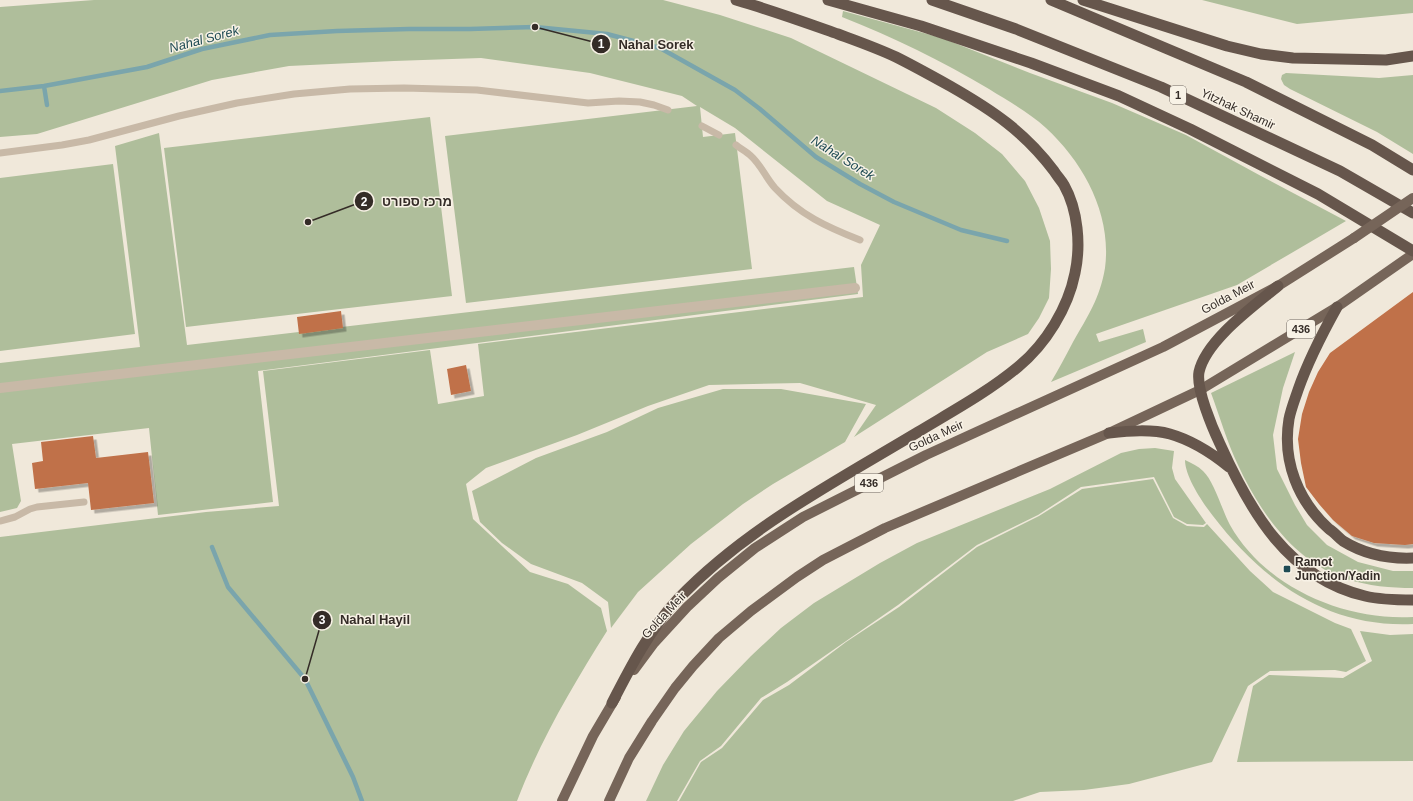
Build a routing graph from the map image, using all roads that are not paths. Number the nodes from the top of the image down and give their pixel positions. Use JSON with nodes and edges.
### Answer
{"nodes":[{"id":1,"x":736,"y":0,"type":"edge"},
{"id":2,"x":828,"y":0,"type":"edge"},
{"id":3,"x":932,"y":0,"type":"edge"},
{"id":4,"x":1051,"y":0,"type":"edge"},
{"id":5,"x":1083,"y":0,"type":"edge"},
{"id":6,"x":1413,"y":56,"type":"edge"},
{"id":7,"x":668,"y":110,"type":"dead end"},
{"id":8,"x":702,"y":126,"type":"dead end"},
{"id":9,"x":719,"y":135,"type":"dead end"},
{"id":10,"x":736,"y":145,"type":"dead end"},
{"id":11,"x":0,"y":153,"type":"edge"},
{"id":12,"x":1413,"y":170,"type":"edge"},
{"id":13,"x":1413,"y":198,"type":"edge"},
{"id":14,"x":1413,"y":213,"type":"edge"},
{"id":15,"x":860,"y":240,"type":"dead end"},
{"id":16,"x":1413,"y":251,"type":"edge"},
{"id":17,"x":1413,"y":254,"type":"edge"},
{"id":18,"x":1278,"y":286,"type":"junction"},
{"id":19,"x":855,"y":288,"type":"dead end"},
{"id":20,"x":1337,"y":307,"type":"junction"},
{"id":21,"x":0,"y":388,"type":"edge"},
{"id":22,"x":1200,"y":390,"type":"junction"},
{"id":23,"x":1109,"y":433,"type":"junction"},
{"id":24,"x":1231,"y":468,"type":"junction"},
{"id":25,"x":84,"y":502,"type":"dead end"},
{"id":26,"x":0,"y":521,"type":"edge"},
{"id":27,"x":1413,"y":558,"type":"edge"},
{"id":28,"x":1413,"y":600,"type":"edge"},
{"id":29,"x":612,"y":703,"type":"junction"},
{"id":30,"x":562,"y":801,"type":"edge"},
{"id":31,"x":609,"y":801,"type":"edge"}],
"edges":[{"from":1,"to":29,"type":"highway"},
{"from":2,"to":16,"type":"highway"},
{"from":3,"to":14,"type":"highway","name":"Yitzhak Shamir","number":"1"},
{"from":4,"to":12,"type":"highway"},
{"from":5,"to":6,"type":"highway"},
{"from":7,"to":11,"type":"lane"},
{"from":8,"to":9,"type":"lane"},
{"from":10,"to":15,"type":"lane"},
{"from":13,"to":18,"type":"main road","name":"Golda Meir","number":"436","bridge":true},
{"from":17,"to":20,"type":"main road","number":"436"},
{"from":18,"to":22,"type":"highway"},
{"from":18,"to":29,"type":"main road","name":"Golda Meir","number":"436"},
{"from":19,"to":21,"type":"street"},
{"from":20,"to":22,"type":"main road","number":"436"},
{"from":20,"to":27,"type":"highway"},
{"from":22,"to":23,"type":"main road","number":"436"},
{"from":22,"to":24,"type":"highway"},
{"from":23,"to":24,"type":"highway"},
{"from":23,"to":31,"type":"main road","number":"436"},
{"from":24,"to":28,"type":"highway"},
{"from":25,"to":26,"type":"lane"},
{"from":29,"to":30,"type":"main road","name":"Golda Meir","number":"436"}]}
